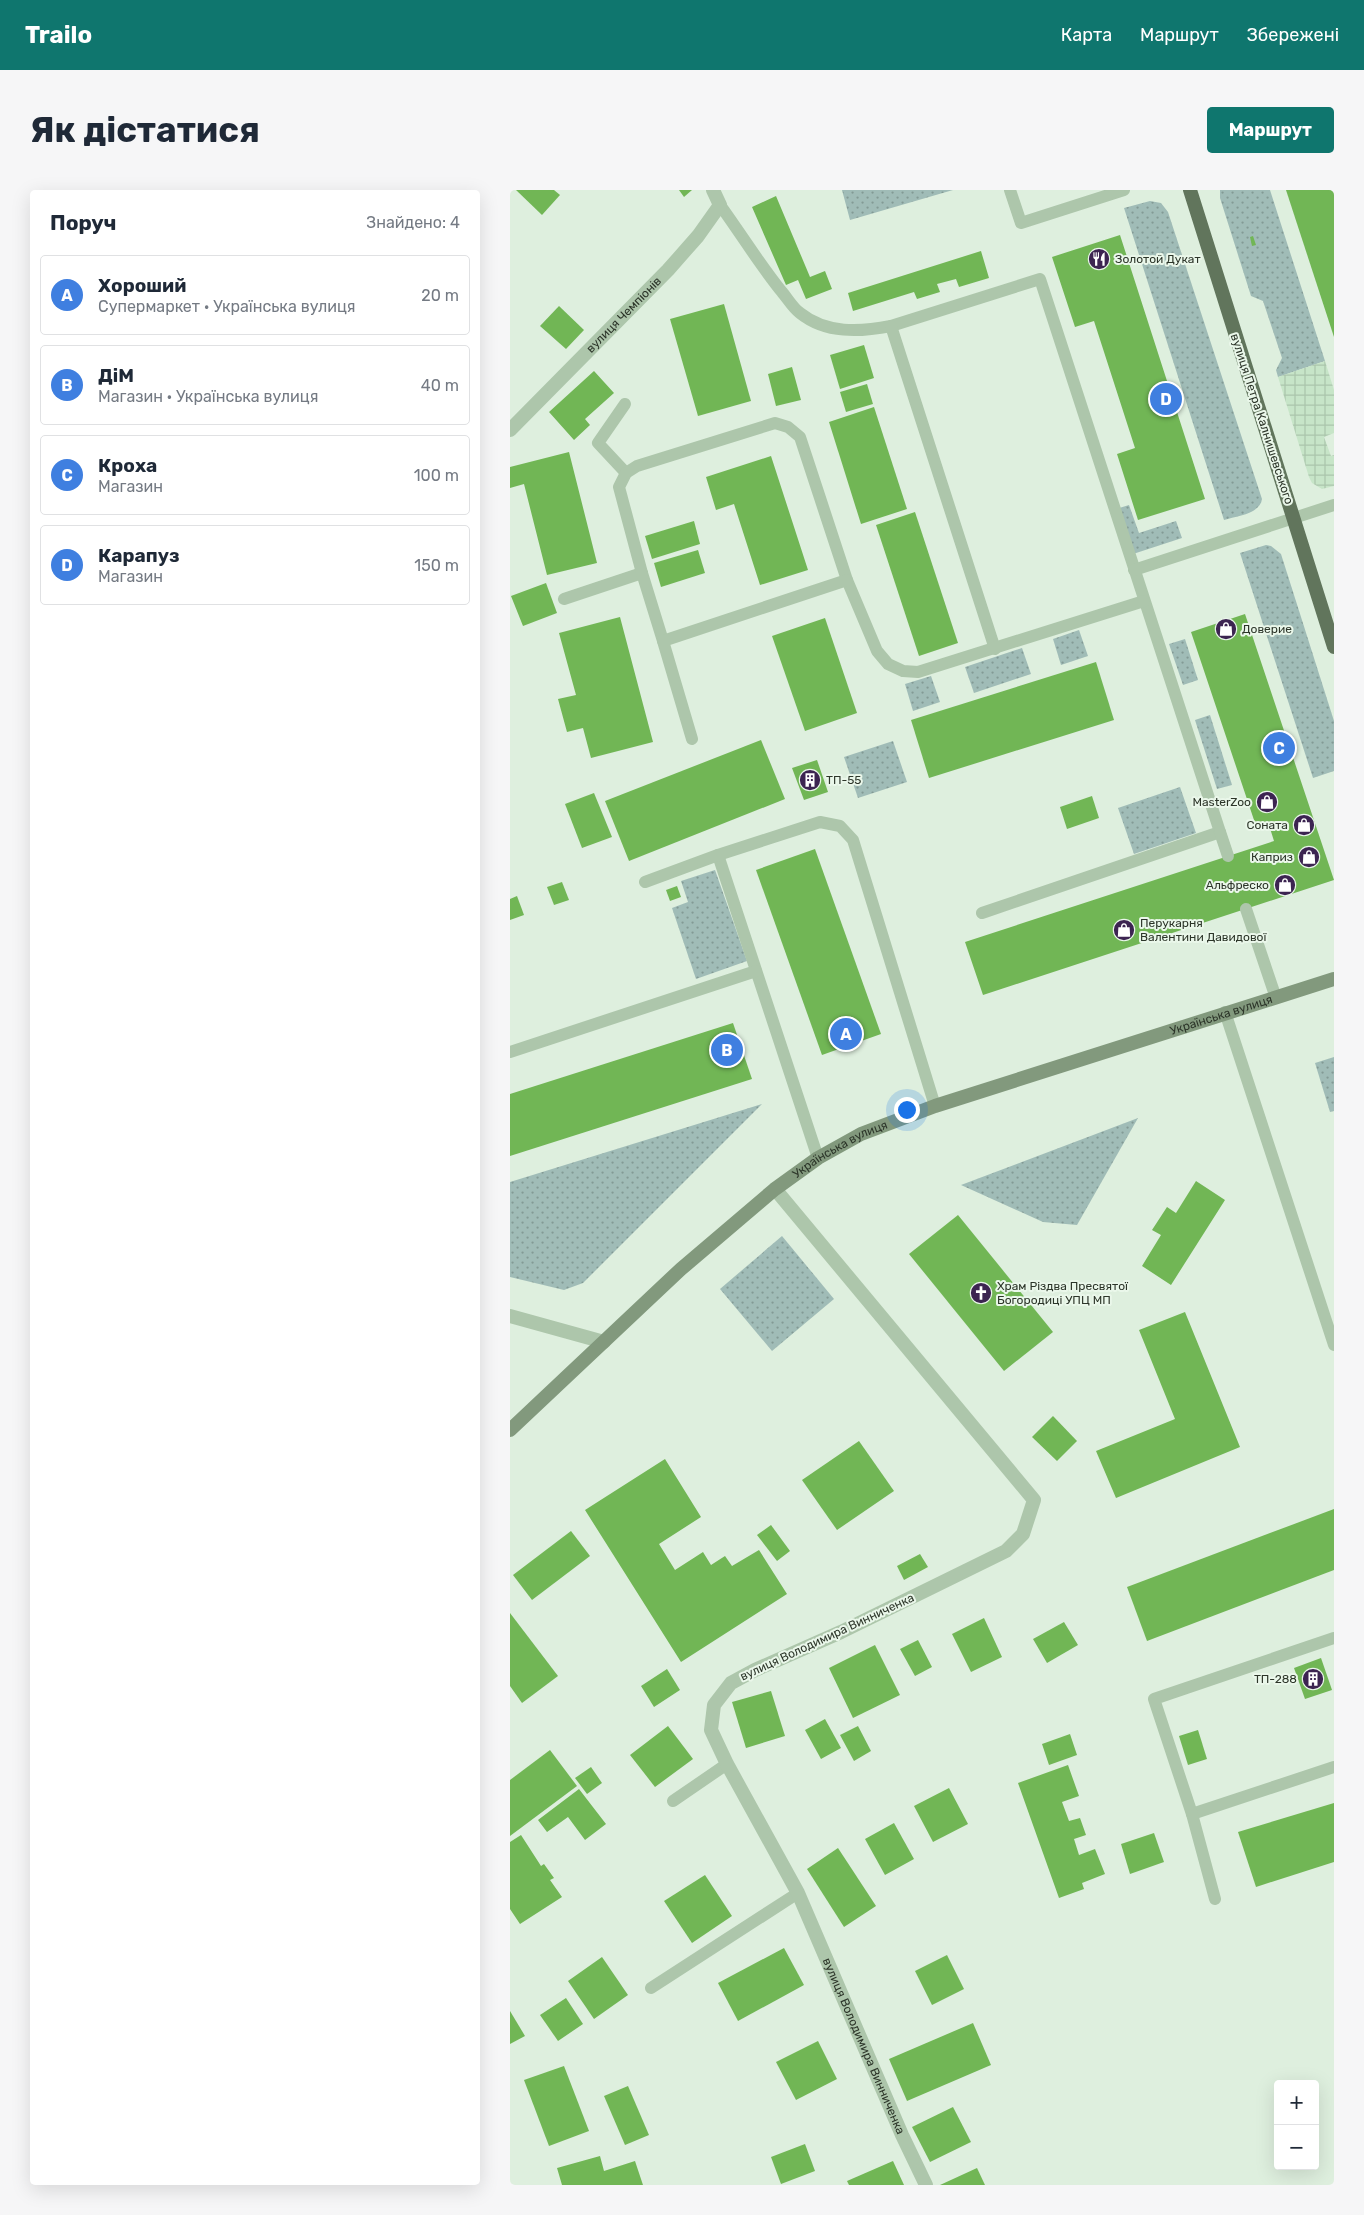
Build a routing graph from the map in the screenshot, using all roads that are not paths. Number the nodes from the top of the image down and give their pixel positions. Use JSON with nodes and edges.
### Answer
{"nodes":[{"id":1,"x":713,"y":190,"type":"edge"},
{"id":2,"x":1010,"y":190,"type":"edge"},
{"id":3,"x":1124,"y":190,"type":"edge"},
{"id":4,"x":1190,"y":190,"type":"edge"},
{"id":5,"x":720,"y":205,"type":"junction"},
{"id":6,"x":891,"y":326,"type":"junction"},
{"id":7,"x":625,"y":404,"type":"dead end"},
{"id":8,"x":510,"y":430,"type":"edge"},
{"id":9,"x":626,"y":473,"type":"junction"},
{"id":10,"x":1334,"y":505,"type":"edge"},
{"id":11,"x":1293,"y":518,"type":"junction"},
{"id":12,"x":1134,"y":570,"type":"junction"},
{"id":13,"x":642,"y":573,"type":"junction"},
{"id":14,"x":847,"y":580,"type":"junction"},
{"id":15,"x":564,"y":599,"type":"dead end"},
{"id":16,"x":1144,"y":601,"type":"junction"},
{"id":17,"x":663,"y":641,"type":"junction"},
{"id":18,"x":1334,"y":648,"type":"edge"},
{"id":19,"x":995,"y":649,"type":"junction"},
{"id":20,"x":692,"y":738,"type":"dead end"},
{"id":21,"x":1220,"y":832,"type":"junction"},
{"id":22,"x":718,"y":855,"type":"junction"},
{"id":23,"x":1228,"y":856,"type":"dead end"},
{"id":24,"x":645,"y":882,"type":"dead end"},
{"id":25,"x":1246,"y":909,"type":"dead end"},
{"id":26,"x":982,"y":913,"type":"dead end"},
{"id":27,"x":756,"y":971,"type":"junction"},
{"id":28,"x":1334,"y":979,"type":"edge"},
{"id":29,"x":1276,"y":998,"type":"junction"},
{"id":30,"x":1225,"y":1012,"type":"junction"},
{"id":31,"x":510,"y":1052,"type":"edge"},
{"id":32,"x":935,"y":1106,"type":"junction"},
{"id":33,"x":818,"y":1158,"type":"junction"},
{"id":34,"x":775,"y":1189,"type":"junction"},
{"id":35,"x":510,"y":1316,"type":"edge"},
{"id":36,"x":604,"y":1342,"type":"junction"},
{"id":37,"x":1334,"y":1345,"type":"edge"},
{"id":38,"x":510,"y":1430,"type":"edge"},
{"id":39,"x":1334,"y":1638,"type":"edge"},
{"id":40,"x":727,"y":1764,"type":"junction"},
{"id":41,"x":1334,"y":1766,"type":"edge"},
{"id":42,"x":672,"y":1800,"type":"dead end"},
{"id":43,"x":1192,"y":1814,"type":"junction"},
{"id":44,"x":798,"y":1893,"type":"junction"},
{"id":45,"x":1215,"y":1900,"type":"dead end"},
{"id":46,"x":651,"y":1988,"type":"dead end"},
{"id":47,"x":926,"y":2185,"type":"edge"}],
"edges":[{"from":1,"to":5,"type":"street"},
{"from":2,"to":3,"type":"lane"},
{"from":4,"to":11,"type":"main road","name":"вулиця Петра Калнишевського"},
{"from":5,"to":6,"type":"lane"},
{"from":5,"to":8,"type":"street","name":"вулиця Чемпіонів"},
{"from":6,"to":12,"type":"lane"},
{"from":6,"to":19,"type":"lane"},
{"from":7,"to":9,"type":"lane"},
{"from":9,"to":13,"type":"lane"},
{"from":9,"to":14,"type":"lane"},
{"from":10,"to":11,"type":"lane"},
{"from":11,"to":12,"type":"lane"},
{"from":11,"to":18,"type":"main road","name":"вулиця Петра Калнишевського"},
{"from":12,"to":16,"type":"lane"},
{"from":13,"to":15,"type":"lane"},
{"from":13,"to":17,"type":"lane"},
{"from":14,"to":17,"type":"lane"},
{"from":14,"to":19,"type":"lane"},
{"from":16,"to":19,"type":"lane"},
{"from":16,"to":21,"type":"lane"},
{"from":17,"to":20,"type":"lane"},
{"from":21,"to":23,"type":"lane"},
{"from":21,"to":26,"type":"lane"},
{"from":22,"to":24,"type":"lane"},
{"from":22,"to":27,"type":"lane"},
{"from":22,"to":32,"type":"lane"},
{"from":25,"to":29,"type":"lane"},
{"from":27,"to":31,"type":"lane"},
{"from":27,"to":33,"type":"lane"},
{"from":28,"to":29,"type":"main road","name":"Українська вулиця"},
{"from":29,"to":30,"type":"main road","name":"Українська вулиця"},
{"from":30,"to":32,"type":"main road","name":"Українська вулиця"},
{"from":30,"to":37,"type":"lane"},
{"from":32,"to":33,"type":"main road","name":"Українська вулиця"},
{"from":33,"to":34,"type":"main road","name":"Українська вулиця"},
{"from":34,"to":36,"type":"main road","name":"Українська вулиця"},
{"from":34,"to":40,"type":"street","name":"вулиця Володимира Винниченка"},
{"from":35,"to":36,"type":"street"},
{"from":36,"to":38,"type":"main road","name":"Українська вулиця"},
{"from":39,"to":43,"type":"lane"},
{"from":40,"to":42,"type":"lane"},
{"from":40,"to":44,"type":"street","name":"вулиця Володимира Винниченка"},
{"from":41,"to":43,"type":"lane"},
{"from":43,"to":45,"type":"lane"},
{"from":44,"to":46,"type":"lane"},
{"from":44,"to":47,"type":"street","name":"вулиця Володимира Винниченка"}]}
